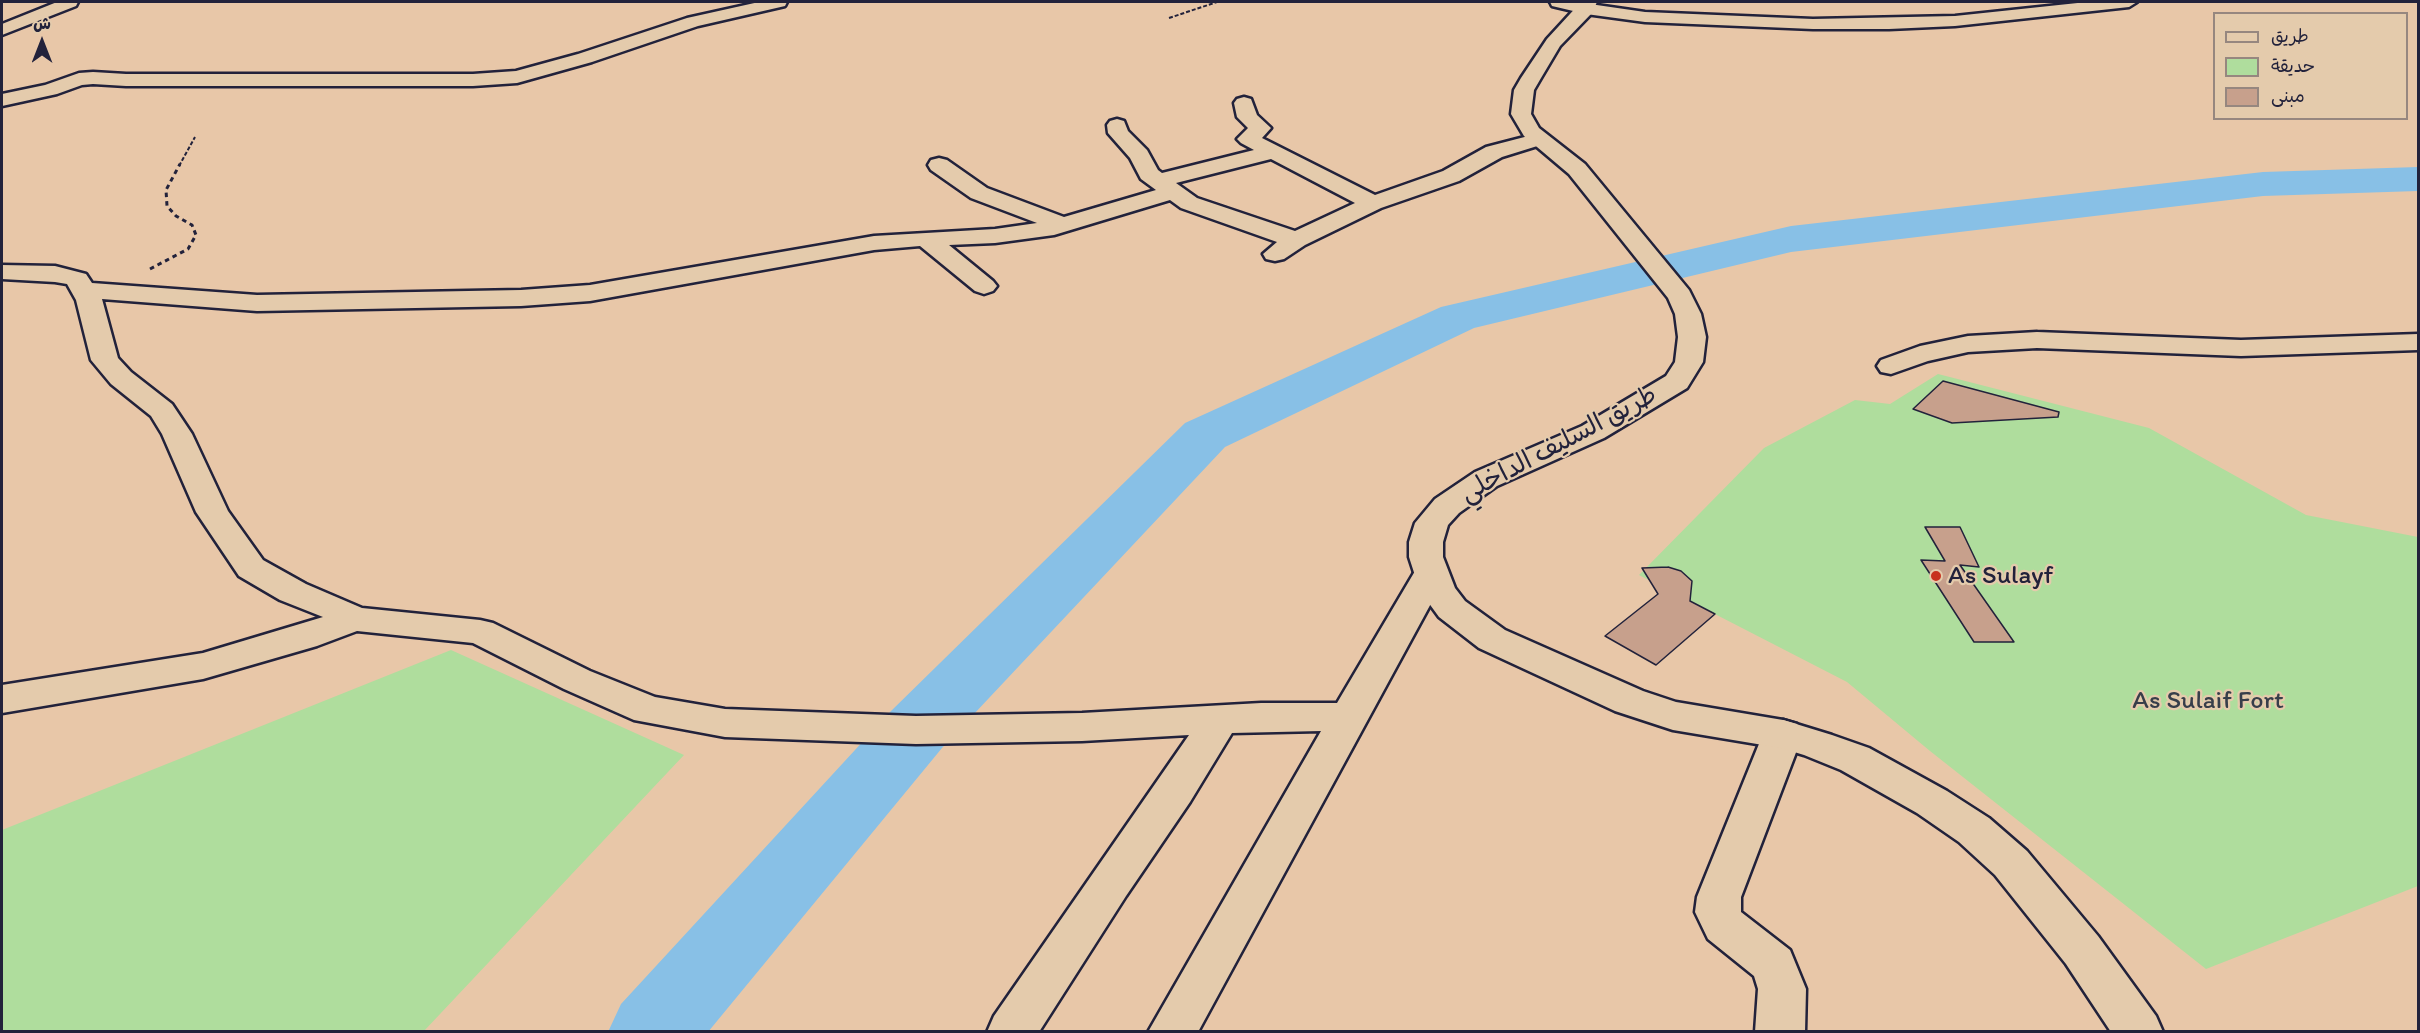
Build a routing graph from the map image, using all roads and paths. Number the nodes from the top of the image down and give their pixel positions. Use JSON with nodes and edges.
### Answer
{"nodes":[{"id":1,"x":70,"y":2,"type":"edge"},
{"id":2,"x":779,"y":2,"type":"edge"},
{"id":3,"x":1217,"y":2,"type":"edge"},
{"id":4,"x":1558,"y":2,"type":"edge"},
{"id":5,"x":2129,"y":2,"type":"edge"},
{"id":6,"x":1587,"y":5,"type":"edge"},
{"id":7,"x":1930,"y":6,"type":"dead end"},
{"id":8,"x":1169,"y":18,"type":"dead end"},
{"id":9,"x":1955,"y":21,"type":"junction"},
{"id":10,"x":2,"y":30,"type":"edge"},
{"id":11,"x":2,"y":100,"type":"edge"},
{"id":12,"x":1244,"y":103,"type":"dead end"},
{"id":13,"x":1117,"y":125,"type":"dead end"},
{"id":14,"x":195,"y":137,"type":"dead end"},
{"id":15,"x":1540,"y":139,"type":"junction"},
{"id":16,"x":1274,"y":152,"type":"junction"},
{"id":17,"x":939,"y":165,"type":"dead end"},
{"id":18,"x":1166,"y":186,"type":"junction"},
{"id":19,"x":1373,"y":203,"type":"junction"},
{"id":20,"x":1064,"y":225,"type":"junction"},
{"id":21,"x":926,"y":238,"type":"junction"},
{"id":22,"x":1296,"y":240,"type":"junction"},
{"id":23,"x":1275,"y":254,"type":"dead end"},
{"id":24,"x":147,"y":270,"type":"dead end"},
{"id":25,"x":2,"y":272,"type":"edge"},
{"id":26,"x":984,"y":286,"type":"dead end"},
{"id":27,"x":83,"y":290,"type":"junction"},
{"id":28,"x":2418,"y":342,"type":"edge"},
{"id":29,"x":1891,"y":366,"type":"dead end"},
{"id":30,"x":1430,"y":574,"type":"junction"},
{"id":31,"x":354,"y":620,"type":"junction"},
{"id":32,"x":2,"y":699,"type":"edge"},
{"id":33,"x":1348,"y":717,"type":"junction"},
{"id":34,"x":1220,"y":719,"type":"junction"},
{"id":35,"x":1783,"y":735,"type":"junction"},
{"id":36,"x":1011,"y":1032,"type":"edge"},
{"id":37,"x":1172,"y":1032,"type":"edge"},
{"id":38,"x":1780,"y":1032,"type":"edge"},
{"id":39,"x":2139,"y":1032,"type":"edge"}],
"edges":[{"from":1,"to":10,"type":"street"},
{"from":2,"to":11,"type":"street"},
{"from":3,"to":8,"type":"path"},
{"from":4,"to":6,"type":"street"},
{"from":5,"to":9,"type":"street"},
{"from":6,"to":9,"type":"street"},
{"from":6,"to":15,"type":"street","name":"طريق السليف الداخلي"},
{"from":7,"to":9,"type":"street"},
{"from":12,"to":16,"type":"street"},
{"from":13,"to":18,"type":"street"},
{"from":14,"to":24,"type":"path"},
{"from":15,"to":19,"type":"street"},
{"from":15,"to":30,"type":"street","name":"طريق السليف الداخلي"},
{"from":16,"to":18,"type":"street"},
{"from":16,"to":19,"type":"street"},
{"from":17,"to":20,"type":"street"},
{"from":18,"to":20,"type":"street"},
{"from":18,"to":22,"type":"street"},
{"from":19,"to":22,"type":"street"},
{"from":20,"to":21,"type":"street"},
{"from":21,"to":26,"type":"street"},
{"from":21,"to":27,"type":"street"},
{"from":22,"to":23,"type":"street"},
{"from":25,"to":27,"type":"street"},
{"from":27,"to":31,"type":"street"},
{"from":28,"to":29,"type":"street"},
{"from":30,"to":33,"type":"street"},
{"from":30,"to":35,"type":"street","name":"طريق السليف الداخلي"},
{"from":31,"to":32,"type":"street"},
{"from":31,"to":34,"type":"street"},
{"from":33,"to":34,"type":"street"},
{"from":33,"to":37,"type":"street"},
{"from":34,"to":36,"type":"street"},
{"from":35,"to":38,"type":"street"},
{"from":35,"to":39,"type":"street","name":"طريق السليف الداخلي"}]}
